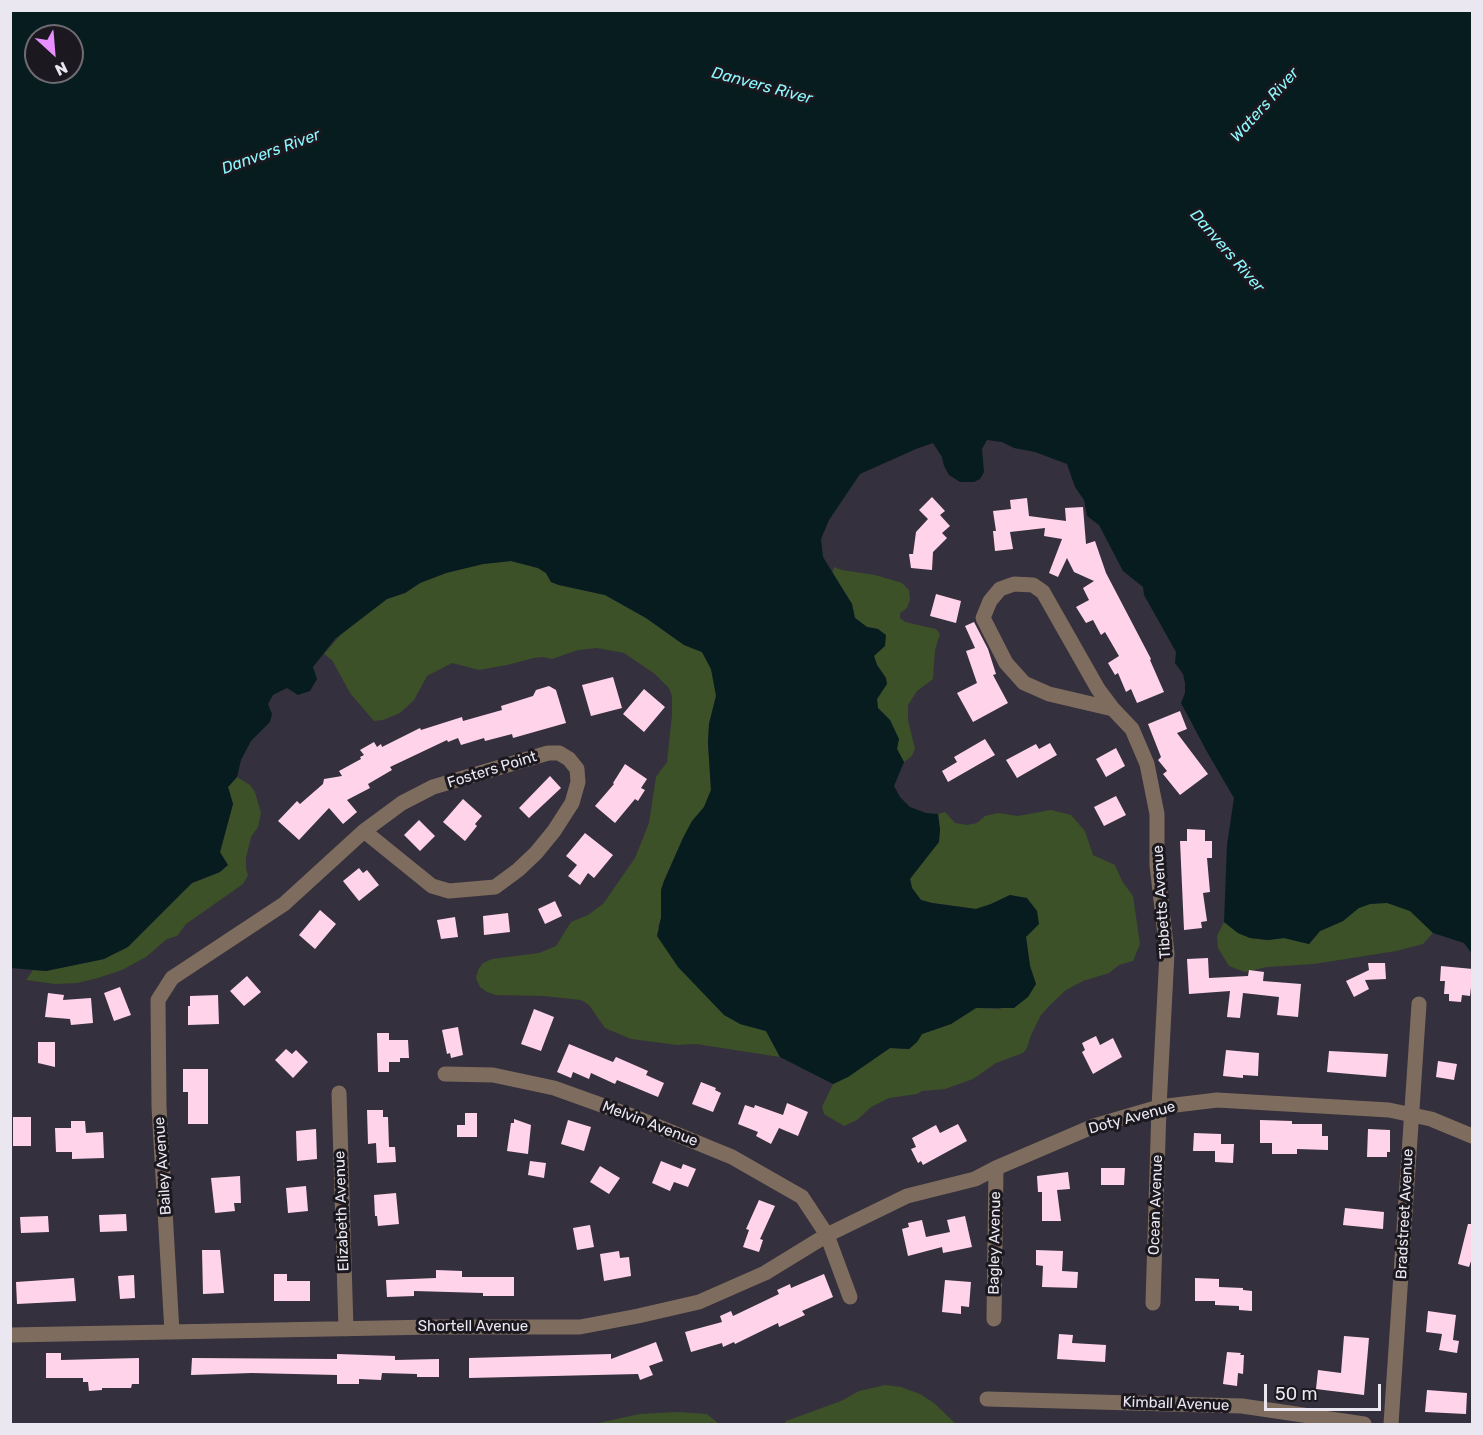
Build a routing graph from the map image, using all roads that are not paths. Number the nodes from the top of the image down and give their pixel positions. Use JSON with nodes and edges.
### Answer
{"nodes":[{"id":1,"x":1113,"y":709,"type":"junction"},
{"id":2,"x":364,"y":831,"type":"junction"},
{"id":3,"x":158,"y":1000,"type":"joint"},
{"id":4,"x":1419,"y":1004,"type":"dead end"},
{"id":5,"x":445,"y":1074,"type":"dead end"},
{"id":6,"x":339,"y":1093,"type":"dead end"},
{"id":7,"x":1159,"y":1107,"type":"junction"},
{"id":8,"x":1411,"y":1115,"type":"junction"},
{"id":9,"x":1473,"y":1136,"type":"edge"},
{"id":10,"x":996,"y":1168,"type":"junction"},
{"id":11,"x":907,"y":1196,"type":"joint"},
{"id":12,"x":826,"y":1235,"type":"junction"},
{"id":13,"x":850,"y":1297,"type":"dead end"},
{"id":14,"x":1153,"y":1303,"type":"dead end"},
{"id":15,"x":994,"y":1319,"type":"dead end"},
{"id":16,"x":346,"y":1329,"type":"junction"},
{"id":17,"x":172,"y":1332,"type":"junction"},
{"id":18,"x":10,"y":1335,"type":"edge"},
{"id":19,"x":987,"y":1399,"type":"dead end"},
{"id":20,"x":1364,"y":1425,"type":"edge"},
{"id":21,"x":1391,"y":1425,"type":"edge"}],
"edges":[{"from":1,"to":1,"type":"street","name":"Tibbetts Avenue"},
{"from":1,"to":7,"type":"street","name":"Tibbetts Avenue"},
{"from":2,"to":2,"type":"street","name":"Fosters Point"},
{"from":2,"to":3,"type":"street","name":"Fosters Point"},
{"from":3,"to":17,"type":"street","name":"Bailey Avenue"},
{"from":4,"to":8,"type":"street","name":"Bradstreet Avenue"},
{"from":5,"to":12,"type":"street","name":"Melvin Avenue"},
{"from":6,"to":16,"type":"street","name":"Elizabeth Avenue"},
{"from":7,"to":8,"type":"street","name":"Doty Avenue"},
{"from":7,"to":10,"type":"street","name":"Doty Avenue"},
{"from":7,"to":14,"type":"street","name":"Ocean Avenue"},
{"from":8,"to":9,"type":"street","name":"Doty Avenue"},
{"from":8,"to":21,"type":"street","name":"Bradstreet Avenue"},
{"from":10,"to":11,"type":"street","name":"Doty Avenue"},
{"from":10,"to":15,"type":"street","name":"Bagley Avenue"},
{"from":11,"to":12,"type":"street","name":"Shortell Avenue"},
{"from":12,"to":13,"type":"street","name":"Melvin Avenue"},
{"from":12,"to":16,"type":"street","name":"Shortell Avenue"},
{"from":16,"to":17,"type":"street","name":"Shortell Avenue"},
{"from":17,"to":18,"type":"street","name":"Shortell Avenue"},
{"from":19,"to":20,"type":"street","name":"Kimball Avenue"}]}
